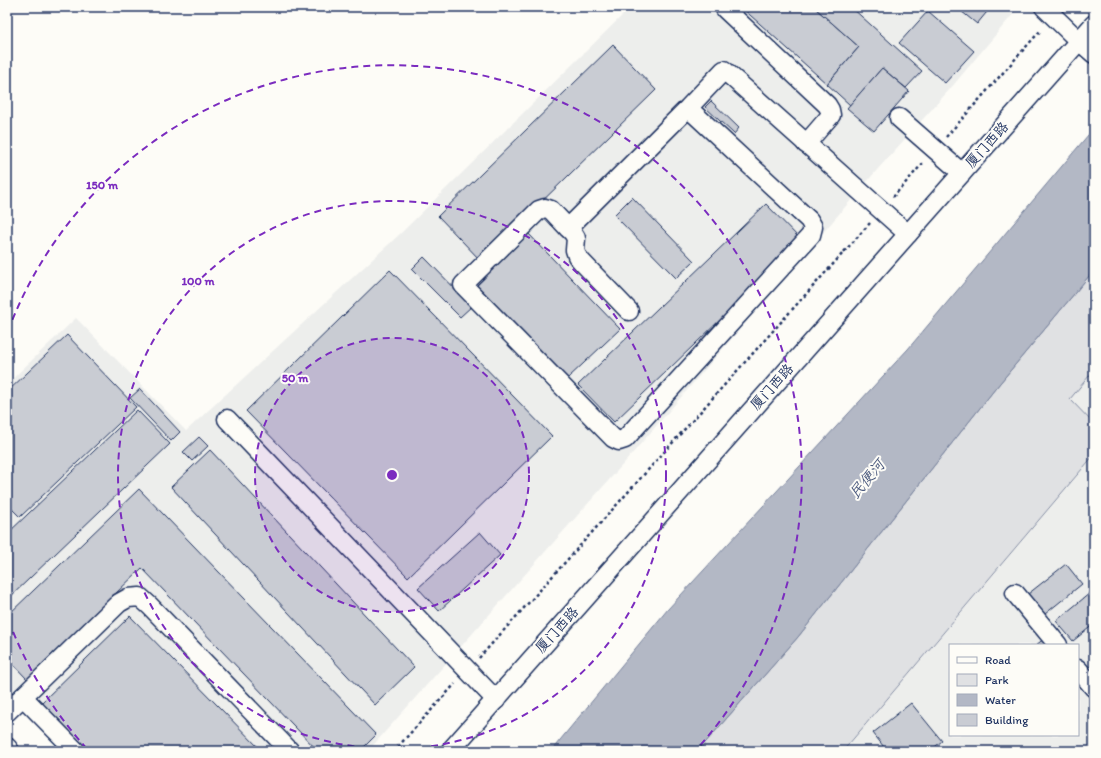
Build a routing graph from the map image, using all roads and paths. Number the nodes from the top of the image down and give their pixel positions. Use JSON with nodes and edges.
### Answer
{"nodes":[{"id":1,"x":725,"y":9,"type":"dead end"},
{"id":2,"x":1049,"y":12,"type":"edge"},
{"id":3,"x":1094,"y":24,"type":"edge"},
{"id":4,"x":1079,"y":41,"type":"junction"},
{"id":5,"x":1094,"y":54,"type":"edge"},
{"id":6,"x":688,"y":108,"type":"junction"},
{"id":7,"x":899,"y":118,"type":"dead end"},
{"id":8,"x":806,"y":144,"type":"junction"},
{"id":9,"x":935,"y":149,"type":"junction"},
{"id":10,"x":962,"y":173,"type":"junction"},
{"id":11,"x":881,"y":211,"type":"junction"},
{"id":12,"x":568,"y":228,"type":"junction"},
{"id":13,"x":908,"y":234,"type":"junction"},
{"id":14,"x":630,"y":311,"type":"dead end"},
{"id":15,"x":227,"y":419,"type":"dead end"},
{"id":16,"x":1015,"y":593,"type":"dead end"},
{"id":17,"x":1057,"y":644,"type":"edge"},
{"id":18,"x":1079,"y":670,"type":"edge"},
{"id":19,"x":467,"y":671,"type":"junction"},
{"id":20,"x":1094,"y":688,"type":"edge"},
{"id":21,"x":23,"y":697,"type":"junction"},
{"id":22,"x":496,"y":700,"type":"junction"},
{"id":23,"x":7,"y":712,"type":"edge"},
{"id":24,"x":7,"y":748,"type":"edge"},
{"id":25,"x":10,"y":751,"type":"edge"},
{"id":26,"x":76,"y":751,"type":"edge"},
{"id":27,"x":290,"y":751,"type":"edge"},
{"id":28,"x":394,"y":751,"type":"edge"},
{"id":29,"x":450,"y":751,"type":"edge"}],
"edges":[{"from":1,"to":8,"type":"street"},
{"from":2,"to":4,"type":"street"},
{"from":2,"to":9,"type":"path"},
{"from":3,"to":4,"type":"street","name":"厦门西路"},
{"from":4,"to":5,"type":"street"},
{"from":4,"to":10,"type":"street","name":"厦门西路"},
{"from":6,"to":8,"type":"street"},
{"from":6,"to":12,"type":"street"},
{"from":6,"to":12,"type":"street"},
{"from":7,"to":9,"type":"street"},
{"from":8,"to":11,"type":"street"},
{"from":9,"to":10,"type":"street"},
{"from":9,"to":11,"type":"path"},
{"from":10,"to":13,"type":"street","name":"厦门西路"},
{"from":11,"to":13,"type":"street"},
{"from":11,"to":19,"type":"path"},
{"from":12,"to":14,"type":"street"},
{"from":13,"to":22,"type":"street","name":"厦门西路"},
{"from":15,"to":19,"type":"street"},
{"from":16,"to":17,"type":"street"},
{"from":18,"to":20,"type":"street"},
{"from":19,"to":22,"type":"street"},
{"from":19,"to":28,"type":"path"},
{"from":21,"to":23,"type":"street"},
{"from":21,"to":26,"type":"street"},
{"from":21,"to":27,"type":"street"},
{"from":22,"to":29,"type":"street","name":"厦门西路"},
{"from":24,"to":25,"type":"street"}]}
